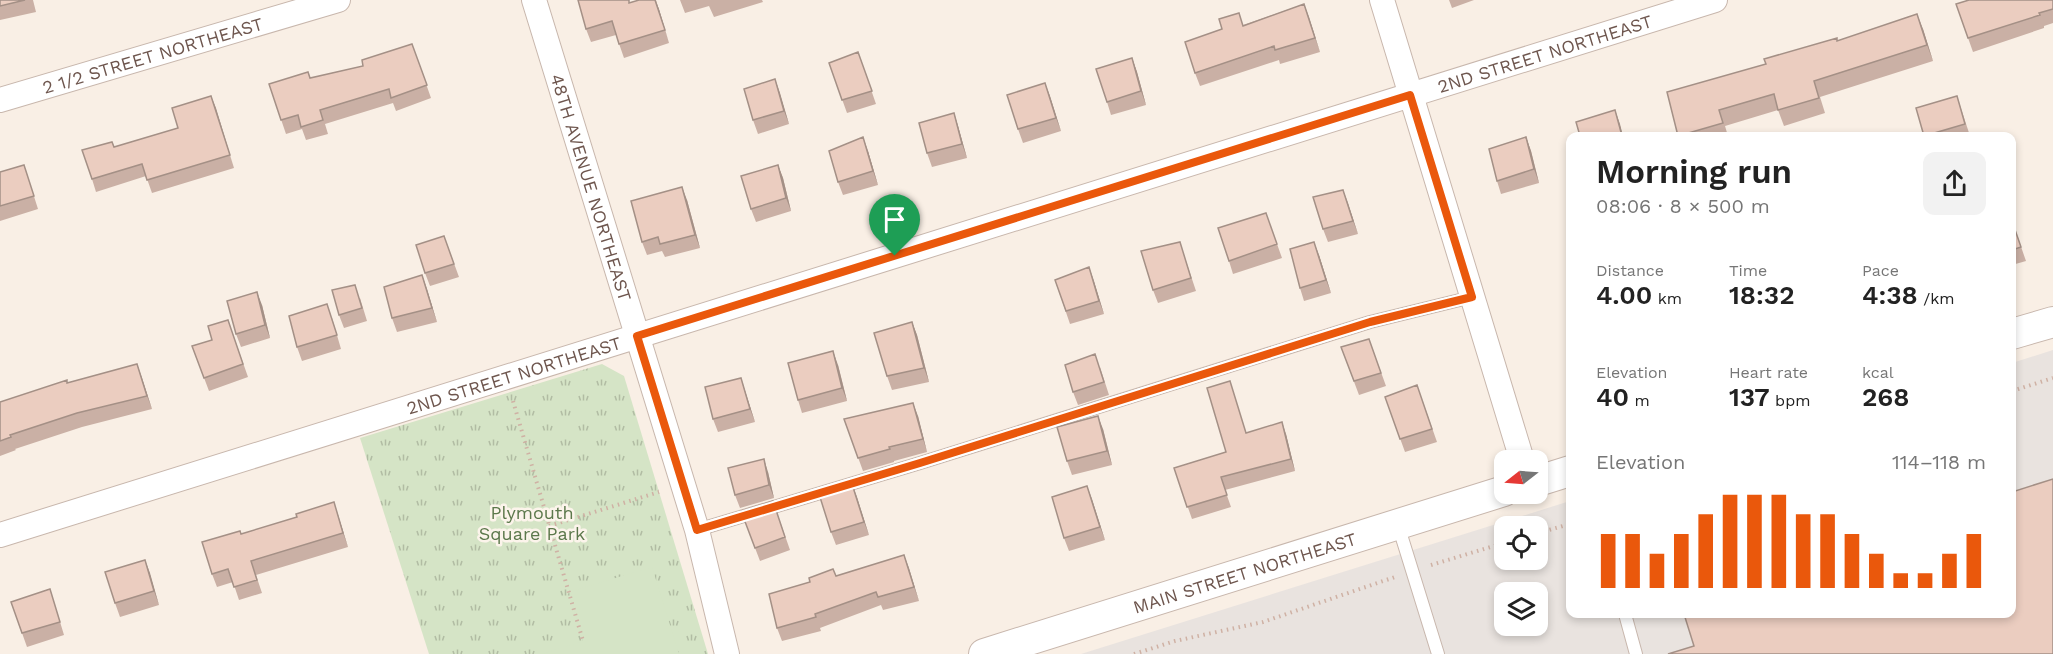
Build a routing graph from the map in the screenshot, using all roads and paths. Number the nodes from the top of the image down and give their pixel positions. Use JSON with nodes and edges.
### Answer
{"nodes":[{"id":1,"x":338,"y":0,"type":"edge"},
{"id":2,"x":534,"y":0,"type":"edge"},
{"id":3,"x":1382,"y":0,"type":"edge"},
{"id":4,"x":1714,"y":0,"type":"edge"},
{"id":5,"x":1410,"y":95,"type":"junction"},
{"id":6,"x":0,"y":100,"type":"edge"},
{"id":7,"x":1472,"y":297,"type":"junction"},
{"id":8,"x":2053,"y":322,"type":"edge"},
{"id":9,"x":2016,"y":333,"type":"edge"},
{"id":10,"x":637,"y":336,"type":"junction"},
{"id":11,"x":506,"y":378,"type":"junction"},
{"id":12,"x":2053,"y":378,"type":"edge"},
{"id":13,"x":2016,"y":390,"type":"edge"},
{"id":14,"x":1519,"y":450,"type":"edge"},
{"id":15,"x":1566,"y":472,"type":"edge"},
{"id":16,"x":1548,"y":478,"type":"edge"},
{"id":17,"x":659,"y":492,"type":"dead end"},
{"id":18,"x":1494,"y":494,"type":"edge"},
{"id":19,"x":1398,"y":525,"type":"junction"},
{"id":20,"x":1566,"y":525,"type":"edge"},
{"id":21,"x":549,"y":526,"type":"junction"},
{"id":22,"x":697,"y":530,"type":"junction"},
{"id":23,"x":1548,"y":530,"type":"edge"},
{"id":24,"x":0,"y":535,"type":"edge"},
{"id":25,"x":1494,"y":546,"type":"edge"},
{"id":26,"x":1413,"y":571,"type":"junction"},
{"id":27,"x":1626,"y":618,"type":"edge"},
{"id":28,"x":583,"y":641,"type":"dead end"},
{"id":29,"x":727,"y":654,"type":"edge"},
{"id":30,"x":984,"y":654,"type":"edge"},
{"id":31,"x":1134,"y":654,"type":"edge"},
{"id":32,"x":1438,"y":654,"type":"edge"},
{"id":33,"x":1636,"y":654,"type":"edge"}],
"edges":[{"from":1,"to":6,"type":"street","name":"2 1/2 STREET NORTHEAST"},
{"from":2,"to":10,"type":"street","name":"48TH AVENUE NORTHEAST"},
{"from":3,"to":5,"type":"street"},
{"from":4,"to":5,"type":"street","name":"2ND STREET NORTHEAST"},
{"from":5,"to":7,"type":"street"},
{"from":5,"to":10,"type":"street","name":"2ND STREET NORTHEAST"},
{"from":7,"to":14,"type":"street"},
{"from":7,"to":22,"type":"lane"},
{"from":8,"to":9,"type":"street"},
{"from":10,"to":11,"type":"street","name":"2ND STREET NORTHEAST"},
{"from":10,"to":22,"type":"street","name":"48TH AVENUE NORTHEAST"},
{"from":11,"to":21,"type":"path"},
{"from":11,"to":24,"type":"street","name":"2ND STREET NORTHEAST"},
{"from":12,"to":13,"type":"path"},
{"from":15,"to":16,"type":"street"},
{"from":17,"to":21,"type":"path"},
{"from":18,"to":19,"type":"street","name":"MAIN STREET NORTHEAST"},
{"from":19,"to":26,"type":"lane"},
{"from":19,"to":30,"type":"street","name":"MAIN STREET NORTHEAST"},
{"from":20,"to":23,"type":"path"},
{"from":21,"to":28,"type":"path"},
{"from":22,"to":29,"type":"street","name":"48TH AVENUE NORTHEAST"},
{"from":25,"to":26,"type":"path"},
{"from":26,"to":31,"type":"path"},
{"from":26,"to":32,"type":"lane"},
{"from":27,"to":33,"type":"lane"}]}
